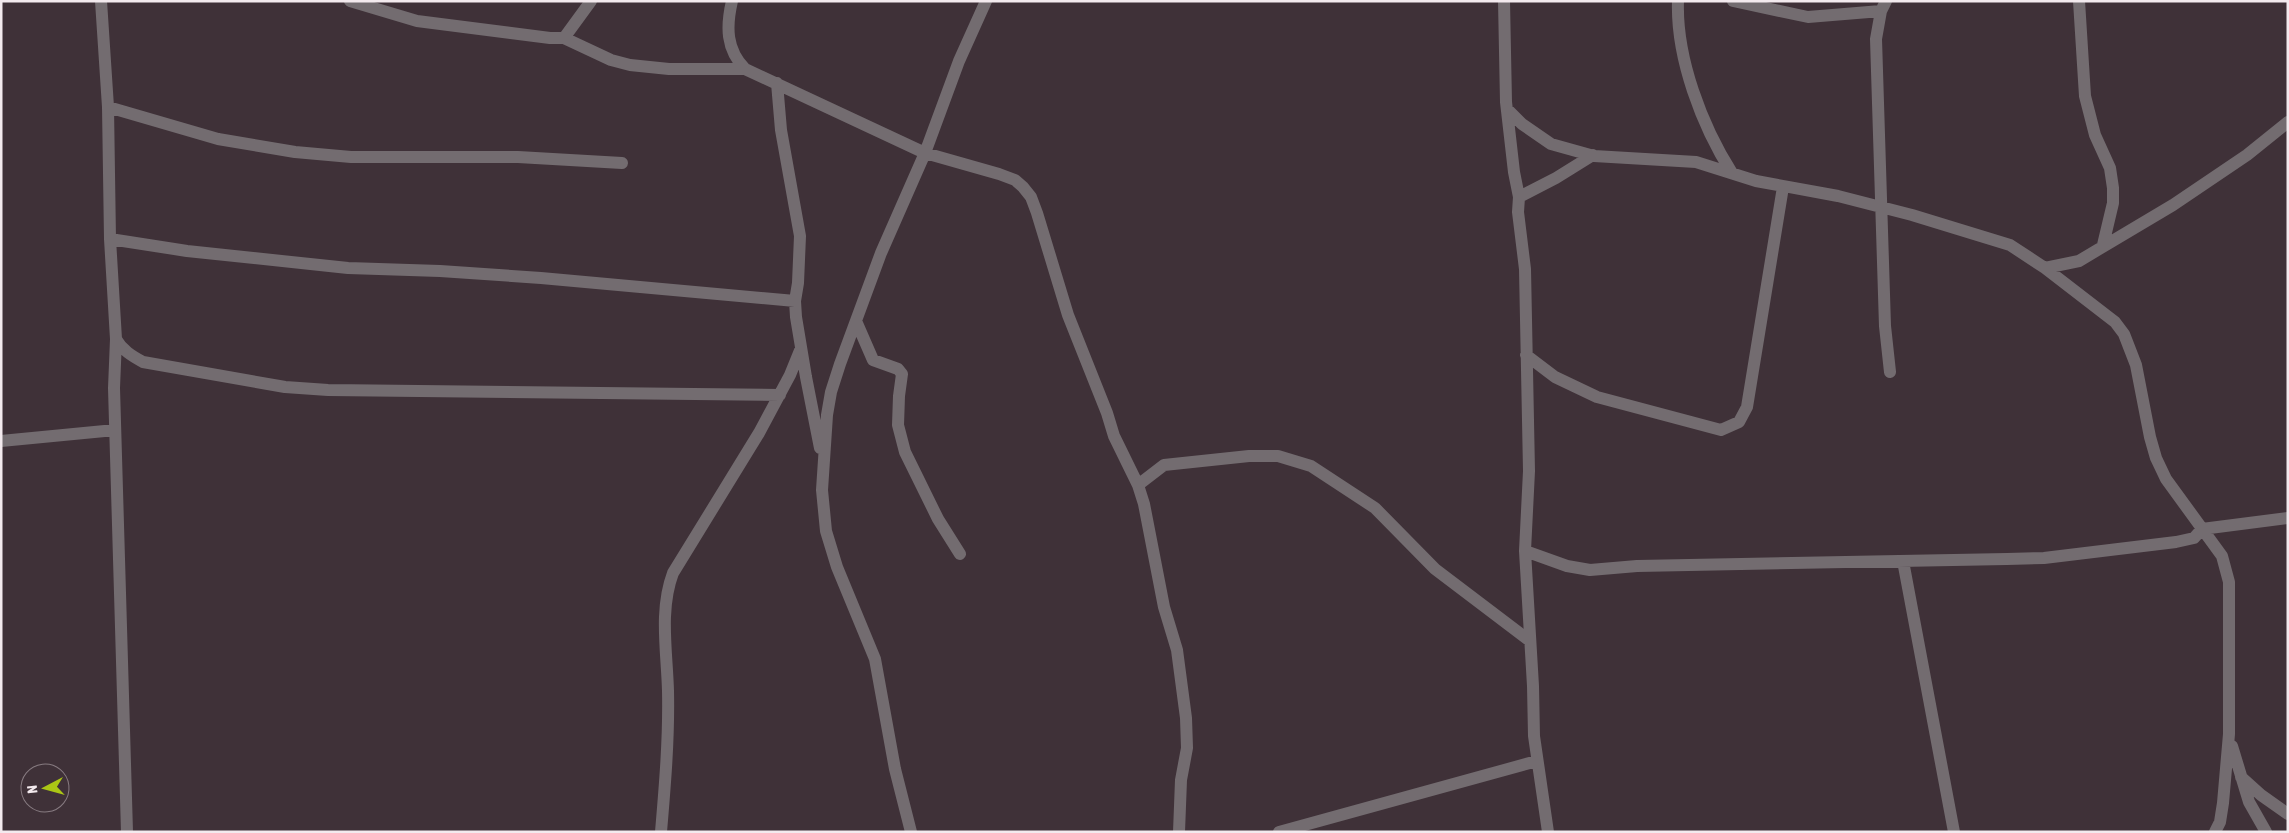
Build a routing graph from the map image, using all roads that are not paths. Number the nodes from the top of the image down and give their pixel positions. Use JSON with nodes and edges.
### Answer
{"nodes":[{"id":1,"x":101,"y":1,"type":"edge"},
{"id":2,"x":350,"y":1,"type":"edge"},
{"id":3,"x":591,"y":1,"type":"edge"},
{"id":4,"x":732,"y":1,"type":"edge"},
{"id":5,"x":986,"y":1,"type":"edge"},
{"id":6,"x":1504,"y":1,"type":"edge"},
{"id":7,"x":1678,"y":1,"type":"edge"},
{"id":8,"x":1733,"y":1,"type":"edge"},
{"id":9,"x":2079,"y":1,"type":"edge"},
{"id":10,"x":1884,"y":6,"type":"edge"},
{"id":11,"x":564,"y":38,"type":"junction"},
{"id":12,"x":745,"y":69,"type":"junction"},
{"id":13,"x":777,"y":83,"type":"junction"},
{"id":14,"x":108,"y":107,"type":"junction"},
{"id":15,"x":1508,"y":110,"type":"junction"},
{"id":16,"x":2288,"y":122,"type":"edge"},
{"id":17,"x":925,"y":153,"type":"junction"},
{"id":18,"x":1593,"y":155,"type":"junction"},
{"id":19,"x":622,"y":163,"type":"dead end"},
{"id":20,"x":1732,"y":173,"type":"junction"},
{"id":21,"x":1783,"y":187,"type":"junction"},
{"id":22,"x":1519,"y":197,"type":"junction"},
{"id":23,"x":1882,"y":207,"type":"junction"},
{"id":24,"x":110,"y":239,"type":"junction"},
{"id":25,"x":2103,"y":245,"type":"junction"},
{"id":26,"x":2045,"y":268,"type":"junction"},
{"id":27,"x":795,"y":301,"type":"junction"},
{"id":28,"x":856,"y":321,"type":"junction"},
{"id":29,"x":116,"y":339,"type":"junction"},
{"id":30,"x":801,"y":348,"type":"junction"},
{"id":31,"x":1526,"y":355,"type":"junction"},
{"id":32,"x":1890,"y":372,"type":"dead end"},
{"id":33,"x":780,"y":395,"type":"junction"},
{"id":34,"x":115,"y":430,"type":"junction"},
{"id":35,"x":1,"y":441,"type":"edge"},
{"id":36,"x":823,"y":465,"type":"junction"},
{"id":37,"x":1138,"y":485,"type":"junction"},
{"id":38,"x":2288,"y":518,"type":"edge"},
{"id":39,"x":2202,"y":529,"type":"junction"},
{"id":40,"x":1525,"y":551,"type":"junction"},
{"id":41,"x":960,"y":554,"type":"dead end"},
{"id":42,"x":1903,"y":561,"type":"junction"},
{"id":43,"x":1530,"y":641,"type":"junction"},
{"id":44,"x":2229,"y":734,"type":"junction"},
{"id":45,"x":1536,"y":760,"type":"junction"},
{"id":46,"x":2240,"y":776,"type":"junction"},
{"id":47,"x":2288,"y":814,"type":"edge"},
{"id":48,"x":127,"y":832,"type":"edge"},
{"id":49,"x":662,"y":832,"type":"edge"},
{"id":50,"x":911,"y":832,"type":"edge"},
{"id":51,"x":1179,"y":832,"type":"edge"},
{"id":52,"x":1279,"y":832,"type":"edge"},
{"id":53,"x":1548,"y":832,"type":"edge"},
{"id":54,"x":1954,"y":832,"type":"edge"},
{"id":55,"x":2214,"y":832,"type":"edge"},
{"id":56,"x":2266,"y":832,"type":"edge"}],
"edges":[{"from":1,"to":14,"type":"street"},
{"from":2,"to":11,"type":"street"},
{"from":3,"to":11,"type":"street"},
{"from":4,"to":12,"type":"street"},
{"from":5,"to":17,"type":"street"},
{"from":6,"to":15,"type":"street"},
{"from":7,"to":20,"type":"street"},
{"from":8,"to":10,"type":"street"},
{"from":9,"to":25,"type":"street"},
{"from":10,"to":23,"type":"street"},
{"from":11,"to":12,"type":"street"},
{"from":12,"to":13,"type":"street"},
{"from":13,"to":17,"type":"street"},
{"from":13,"to":27,"type":"street"},
{"from":14,"to":19,"type":"street"},
{"from":14,"to":24,"type":"street"},
{"from":15,"to":18,"type":"street"},
{"from":15,"to":22,"type":"street"},
{"from":16,"to":25,"type":"street"},
{"from":17,"to":28,"type":"street"},
{"from":17,"to":37,"type":"street"},
{"from":18,"to":20,"type":"street"},
{"from":18,"to":22,"type":"street"},
{"from":20,"to":21,"type":"street"},
{"from":21,"to":23,"type":"street"},
{"from":21,"to":31,"type":"street"},
{"from":22,"to":31,"type":"street"},
{"from":23,"to":26,"type":"street"},
{"from":23,"to":32,"type":"street"},
{"from":24,"to":27,"type":"street"},
{"from":24,"to":29,"type":"street"},
{"from":25,"to":26,"type":"street"},
{"from":26,"to":39,"type":"street"},
{"from":27,"to":30,"type":"street"},
{"from":28,"to":36,"type":"street"},
{"from":28,"to":41,"type":"street"},
{"from":29,"to":33,"type":"street"},
{"from":29,"to":34,"type":"street"},
{"from":30,"to":33,"type":"street"},
{"from":30,"to":36,"type":"street"},
{"from":31,"to":40,"type":"street"},
{"from":33,"to":49,"type":"street"},
{"from":34,"to":35,"type":"street"},
{"from":34,"to":48,"type":"street"},
{"from":36,"to":50,"type":"street"},
{"from":37,"to":43,"type":"street"},
{"from":37,"to":51,"type":"street"},
{"from":38,"to":39,"type":"street"},
{"from":39,"to":42,"type":"street"},
{"from":39,"to":44,"type":"street"},
{"from":40,"to":42,"type":"street"},
{"from":40,"to":43,"type":"street"},
{"from":42,"to":54,"type":"street"},
{"from":43,"to":45,"type":"street"},
{"from":44,"to":46,"type":"street"},
{"from":44,"to":55,"type":"street"},
{"from":45,"to":52,"type":"street"},
{"from":45,"to":53,"type":"street"},
{"from":46,"to":47,"type":"street"},
{"from":46,"to":56,"type":"street"}]}
